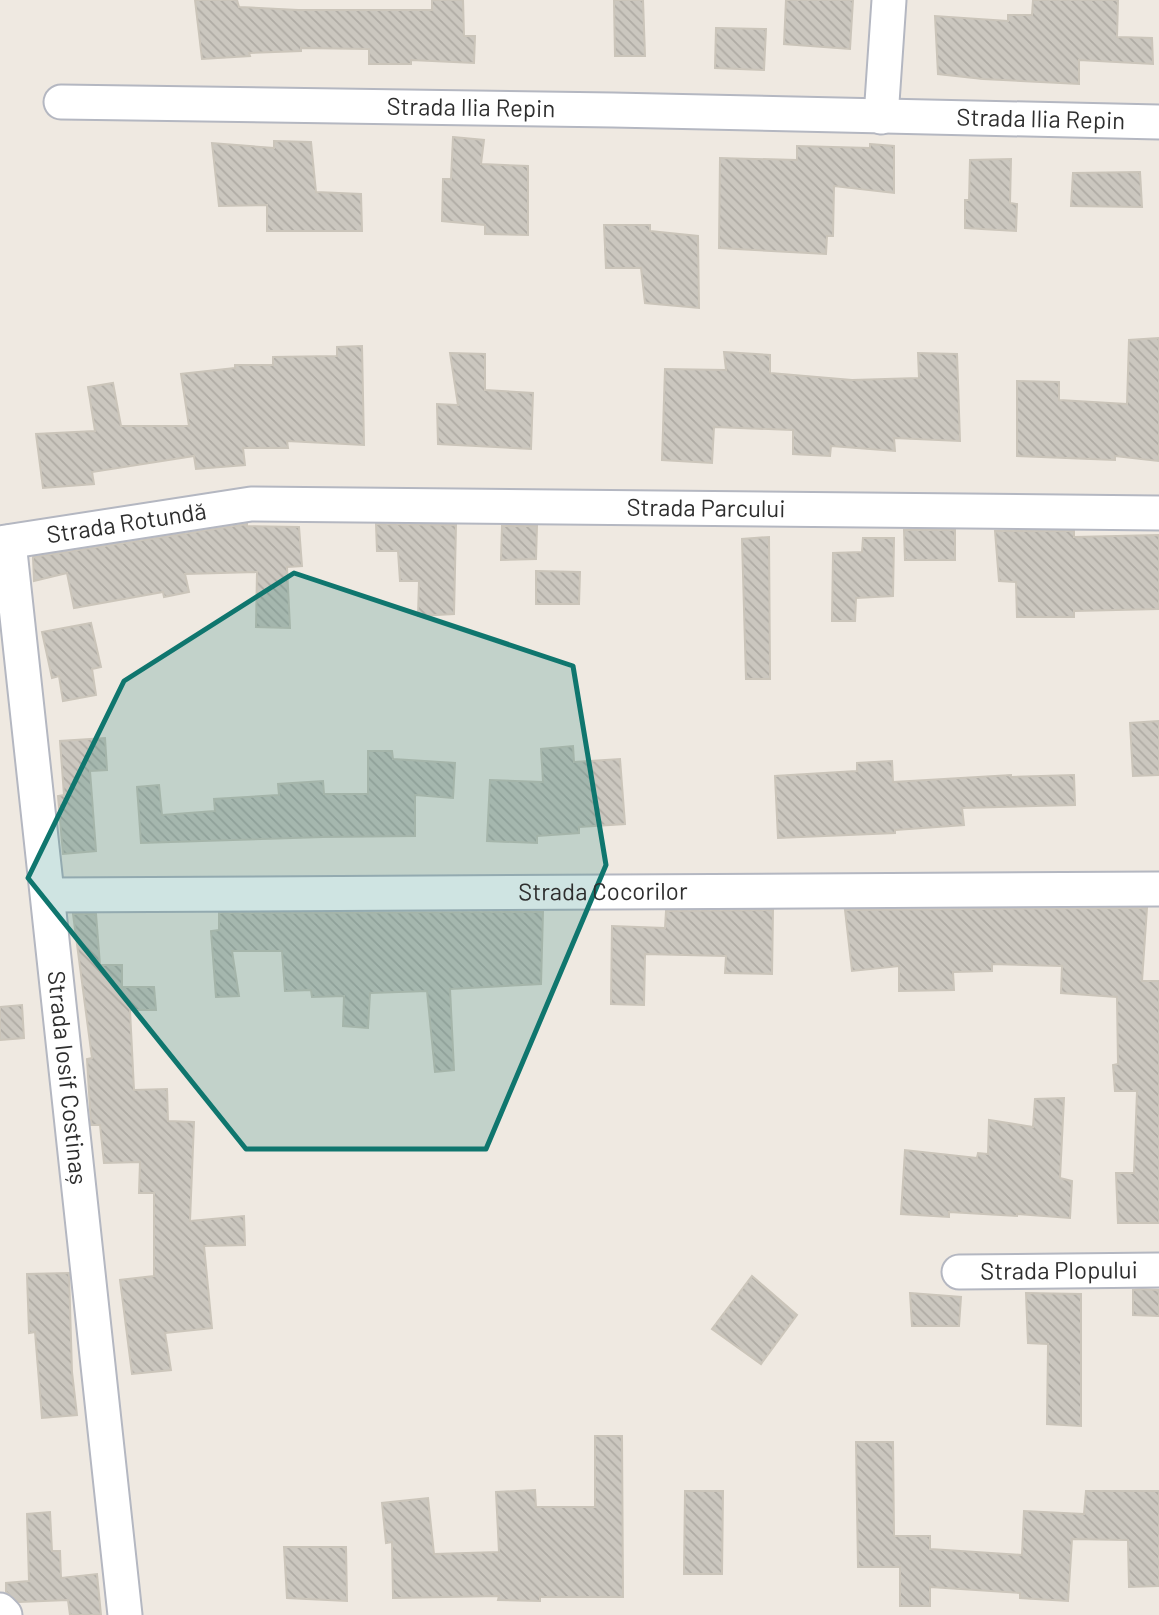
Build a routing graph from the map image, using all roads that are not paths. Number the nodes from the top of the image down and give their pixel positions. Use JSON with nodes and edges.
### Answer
{"nodes":[{"id":1,"x":889,"y":0,"type":"edge"},
{"id":2,"x":61,"y":102,"type":"dead end"},
{"id":3,"x":880,"y":117,"type":"junction"},
{"id":4,"x":1159,"y":122,"type":"edge"},
{"id":5,"x":251,"y":504,"type":"joint"},
{"id":6,"x":1159,"y":513,"type":"edge"},
{"id":7,"x":5,"y":543,"type":"edge"},
{"id":8,"x":1159,"y":889,"type":"edge"},
{"id":9,"x":48,"y":895,"type":"junction"},
{"id":10,"x":1159,"y":1270,"type":"edge"},
{"id":11,"x":959,"y":1272,"type":"dead end"},
{"id":12,"x":0,"y":1610,"type":"edge"},
{"id":13,"x":5,"y":1615,"type":"edge"},
{"id":14,"x":125,"y":1615,"type":"edge"}],
"edges":[{"from":1,"to":3,"type":"street"},
{"from":2,"to":3,"type":"street","name":"Strada Ilia Repin"},
{"from":3,"to":4,"type":"street","name":"Strada Ilia Repin"},
{"from":5,"to":6,"type":"street","name":"Strada Parcului"},
{"from":5,"to":7,"type":"street","name":"Strada Rotundă"},
{"from":7,"to":9,"type":"street","name":"Strada Iosif Costinaș"},
{"from":8,"to":9,"type":"street","name":"Strada Cocorilor"},
{"from":9,"to":14,"type":"street","name":"Strada Iosif Costinaș"},
{"from":10,"to":11,"type":"street","name":"Strada Plopului"},
{"from":12,"to":13,"type":"street"}]}
